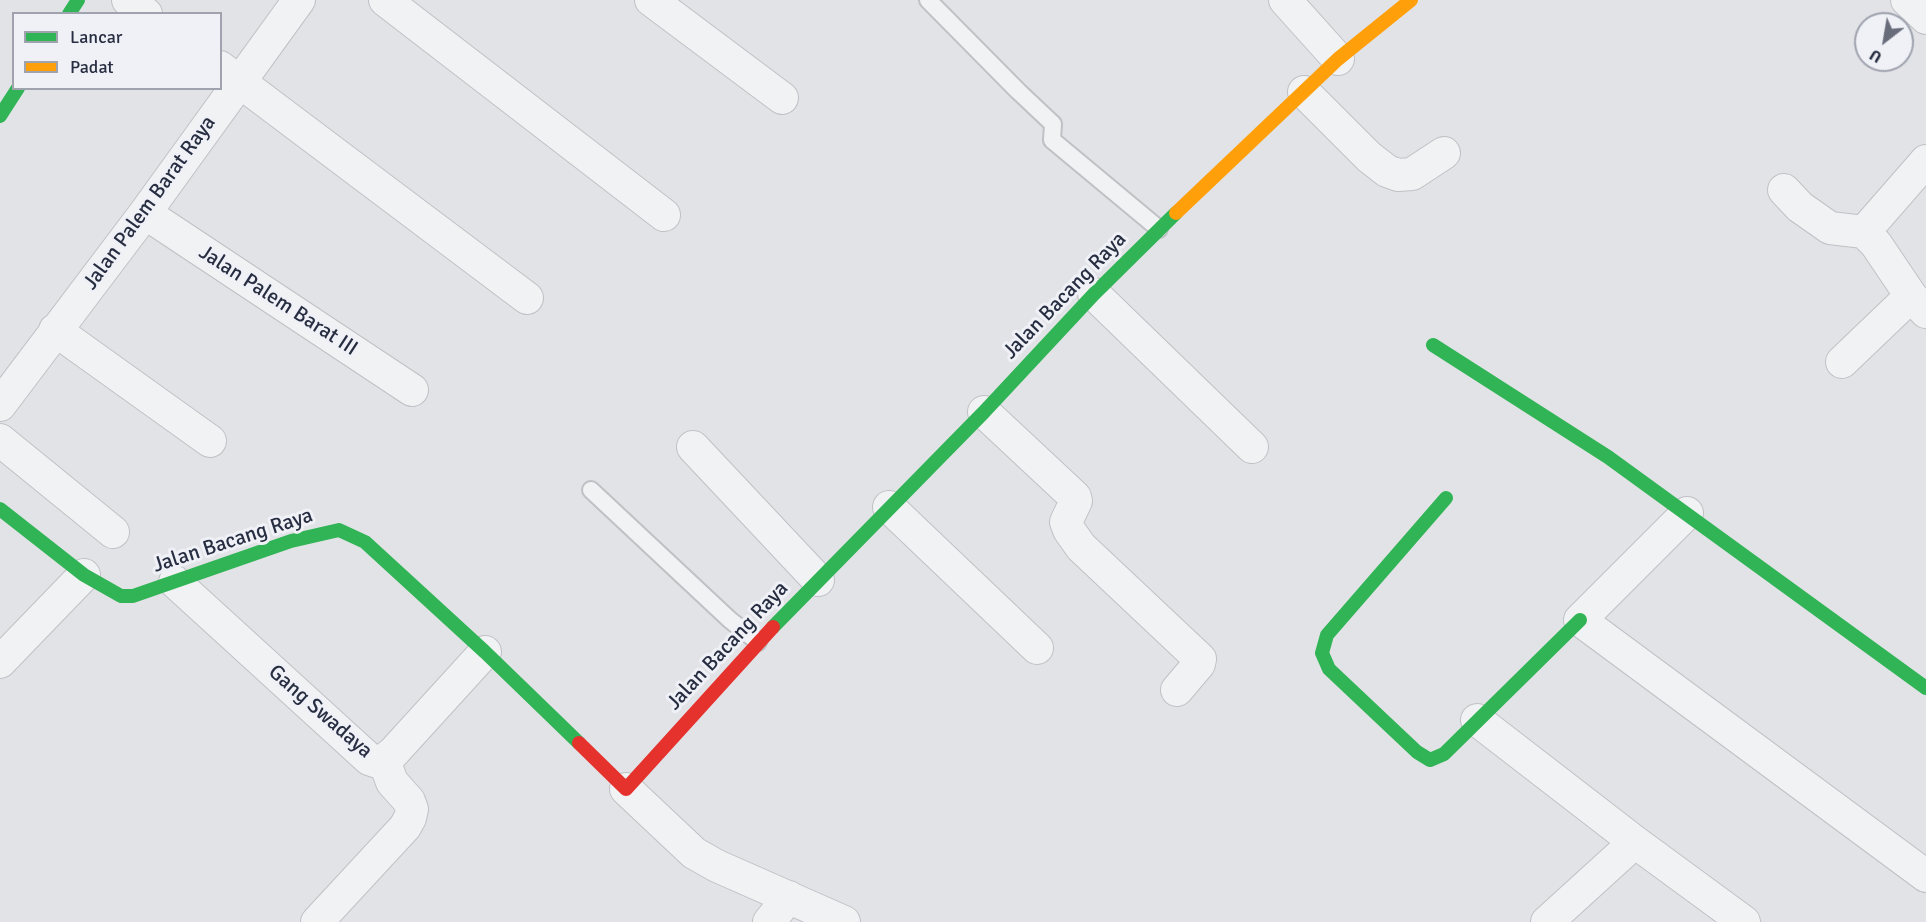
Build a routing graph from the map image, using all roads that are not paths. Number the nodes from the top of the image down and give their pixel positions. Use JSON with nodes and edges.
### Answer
{"nodes":[{"id":1,"x":128,"y":0,"type":"edge"},
{"id":2,"x":299,"y":0,"type":"edge"},
{"id":3,"x":385,"y":0,"type":"edge"},
{"id":4,"x":651,"y":0,"type":"edge"},
{"id":5,"x":928,"y":0,"type":"edge"},
{"id":6,"x":1285,"y":0,"type":"edge"},
{"id":7,"x":1411,"y":0,"type":"edge"},
{"id":8,"x":1907,"y":0,"type":"edge"},
{"id":9,"x":143,"y":12,"type":"edge"},
{"id":10,"x":1926,"y":18,"type":"edge"},
{"id":11,"x":1338,"y":59,"type":"junction"},
{"id":12,"x":230,"y":74,"type":"edge"},
{"id":13,"x":222,"y":87,"type":"edge"},
{"id":14,"x":17,"y":90,"type":"edge"},
{"id":15,"x":220,"y":90,"type":"edge"},
{"id":16,"x":1304,"y":92,"type":"junction"},
{"id":17,"x":782,"y":98,"type":"dead end"},
{"id":18,"x":0,"y":116,"type":"edge"},
{"id":19,"x":1444,"y":153,"type":"dead end"},
{"id":20,"x":1926,"y":161,"type":"edge"},
{"id":21,"x":1784,"y":190,"type":"dead end"},
{"id":22,"x":145,"y":213,"type":"junction"},
{"id":23,"x":664,"y":215,"type":"dead end"},
{"id":24,"x":1159,"y":229,"type":"junction"},
{"id":25,"x":1864,"y":232,"type":"junction"},
{"id":26,"x":1094,"y":294,"type":"junction"},
{"id":27,"x":527,"y":298,"type":"dead end"},
{"id":28,"x":1919,"y":304,"type":"edge"},
{"id":29,"x":56,"y":330,"type":"junction"},
{"id":30,"x":1433,"y":345,"type":"dead end"},
{"id":31,"x":1842,"y":363,"type":"dead end"},
{"id":32,"x":412,"y":390,"type":"dead end"},
{"id":33,"x":0,"y":405,"type":"edge"},
{"id":34,"x":984,"y":412,"type":"junction"},
{"id":35,"x":0,"y":440,"type":"edge"},
{"id":36,"x":210,"y":441,"type":"dead end"},
{"id":37,"x":693,"y":447,"type":"dead end"},
{"id":38,"x":1252,"y":447,"type":"dead end"},
{"id":39,"x":591,"y":490,"type":"dead end"},
{"id":40,"x":1446,"y":498,"type":"dead end"},
{"id":41,"x":889,"y":507,"type":"junction"},
{"id":42,"x":0,"y":508,"type":"edge"},
{"id":43,"x":1687,"y":513,"type":"junction"},
{"id":44,"x":113,"y":532,"type":"dead end"},
{"id":45,"x":84,"y":575,"type":"junction"},
{"id":46,"x":818,"y":580,"type":"junction"},
{"id":47,"x":176,"y":582,"type":"junction"},
{"id":48,"x":1580,"y":620,"type":"junction"},
{"id":49,"x":758,"y":642,"type":"junction"},
{"id":50,"x":1037,"y":648,"type":"dead end"},
{"id":51,"x":485,"y":652,"type":"junction"},
{"id":52,"x":0,"y":662,"type":"edge"},
{"id":53,"x":1926,"y":688,"type":"edge"},
{"id":54,"x":1177,"y":690,"type":"dead end"},
{"id":55,"x":1477,"y":720,"type":"junction"},
{"id":56,"x":384,"y":760,"type":"junction"},
{"id":57,"x":626,"y":789,"type":"junction"},
{"id":58,"x":1635,"y":842,"type":"junction"},
{"id":59,"x":1926,"y":876,"type":"edge"},
{"id":60,"x":789,"y":897,"type":"junction"},
{"id":61,"x":317,"y":922,"type":"edge"},
{"id":62,"x":769,"y":922,"type":"edge"},
{"id":63,"x":844,"y":922,"type":"edge"},
{"id":64,"x":1547,"y":922,"type":"edge"},
{"id":65,"x":1744,"y":922,"type":"edge"}],
"edges":[{"from":1,"to":9,"type":"street"},
{"from":2,"to":12,"type":"street","name":"Jalan Palem Barat Raya"},
{"from":3,"to":23,"type":"street"},
{"from":4,"to":17,"type":"street"},
{"from":5,"to":24,"type":"lane"},
{"from":6,"to":11,"type":"street"},
{"from":7,"to":11,"type":"street","name":"Jalan Bacang Raya"},
{"from":8,"to":10,"type":"street"},
{"from":11,"to":16,"type":"street","name":"Jalan Bacang Raya"},
{"from":12,"to":13,"type":"street","name":"Jalan Palem Barat Raya"},
{"from":12,"to":27,"type":"street"},
{"from":14,"to":18,"type":"street"},
{"from":15,"to":22,"type":"street","name":"Jalan Palem Barat Raya"},
{"from":16,"to":19,"type":"street"},
{"from":16,"to":24,"type":"street","name":"Jalan Bacang Raya"},
{"from":20,"to":25,"type":"street"},
{"from":21,"to":25,"type":"street"},
{"from":22,"to":29,"type":"street","name":"Jalan Palem Barat Raya"},
{"from":22,"to":32,"type":"street","name":"Jalan Palem Barat III"},
{"from":24,"to":26,"type":"street","name":"Jalan Bacang Raya"},
{"from":25,"to":28,"type":"street"},
{"from":26,"to":34,"type":"street","name":"Jalan Bacang Raya"},
{"from":26,"to":38,"type":"street"},
{"from":28,"to":31,"type":"street"},
{"from":29,"to":33,"type":"street","name":"Jalan Palem Barat Raya"},
{"from":29,"to":36,"type":"street"},
{"from":30,"to":43,"type":"street"},
{"from":34,"to":41,"type":"street","name":"Jalan Bacang Raya"},
{"from":34,"to":54,"type":"street"},
{"from":35,"to":44,"type":"street"},
{"from":37,"to":46,"type":"street"},
{"from":39,"to":49,"type":"lane"},
{"from":40,"to":55,"type":"street"},
{"from":41,"to":46,"type":"street","name":"Jalan Bacang Raya"},
{"from":41,"to":50,"type":"street"},
{"from":42,"to":45,"type":"street","name":"Jalan Bacang Raya"},
{"from":43,"to":48,"type":"street"},
{"from":43,"to":53,"type":"street"},
{"from":45,"to":47,"type":"street","name":"Jalan Bacang Raya"},
{"from":45,"to":52,"type":"street"},
{"from":46,"to":49,"type":"street","name":"Jalan Bacang Raya"},
{"from":47,"to":51,"type":"street","name":"Jalan Bacang Raya"},
{"from":47,"to":56,"type":"street","name":"Gang Swadaya"},
{"from":48,"to":55,"type":"street"},
{"from":48,"to":59,"type":"street"},
{"from":49,"to":57,"type":"street","name":"Jalan Bacang Raya"},
{"from":51,"to":56,"type":"street","name":"Gang Swadaya"},
{"from":51,"to":57,"type":"street","name":"Jalan Bacang Raya"},
{"from":55,"to":58,"type":"street"},
{"from":56,"to":61,"type":"street"},
{"from":57,"to":60,"type":"street"},
{"from":58,"to":64,"type":"street"},
{"from":58,"to":65,"type":"street"},
{"from":60,"to":62,"type":"street"},
{"from":60,"to":63,"type":"street"}]}
